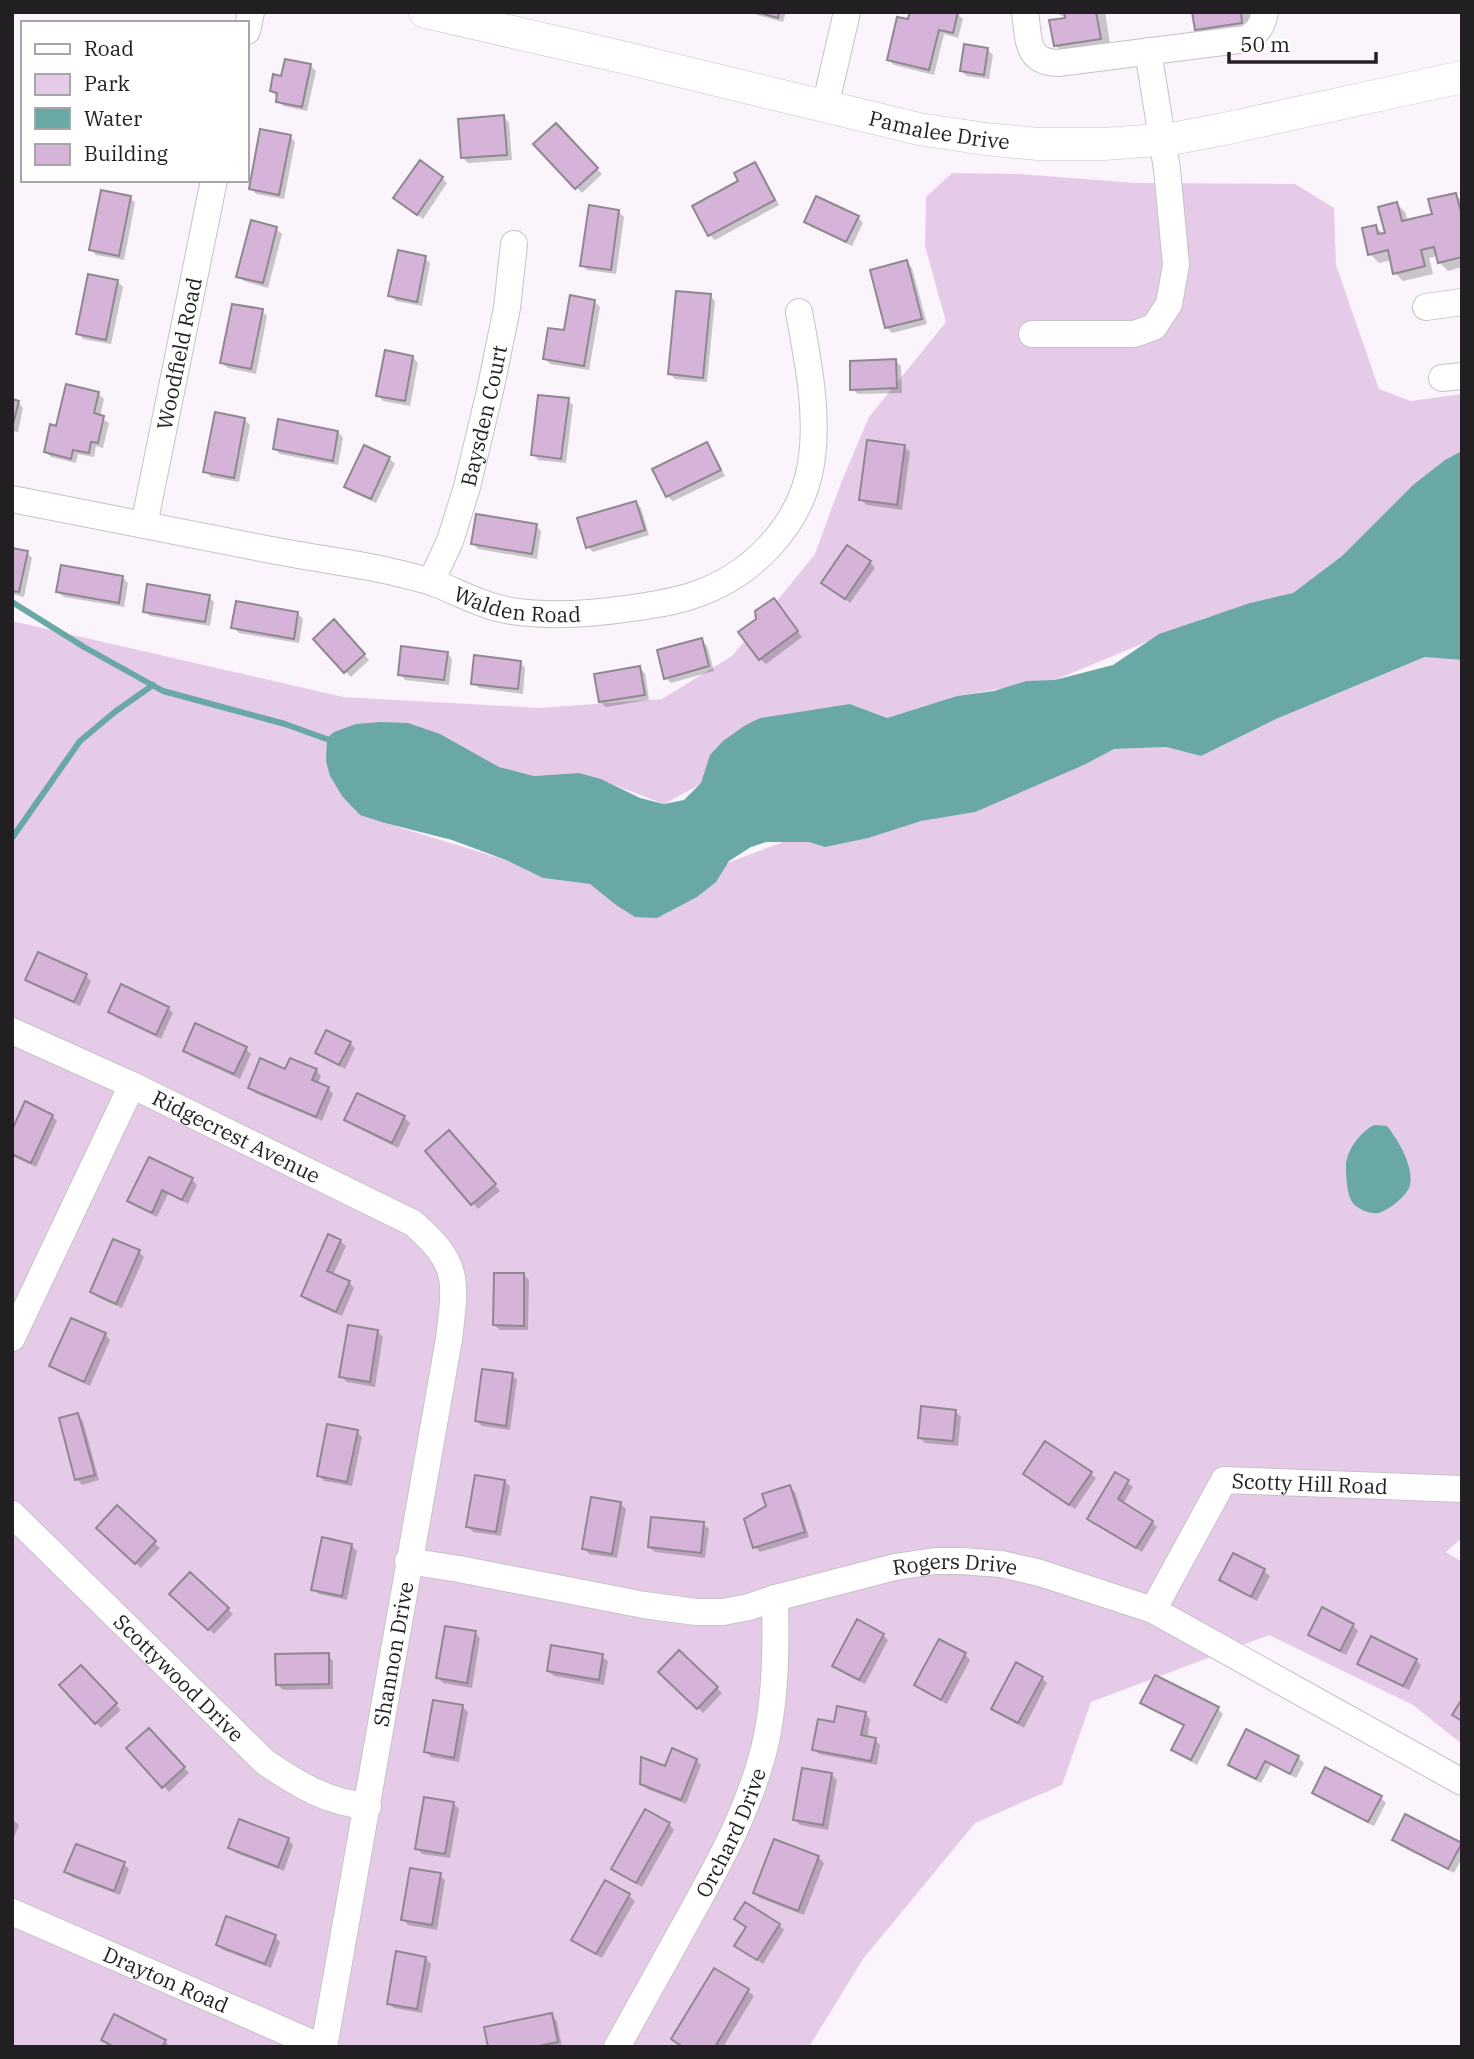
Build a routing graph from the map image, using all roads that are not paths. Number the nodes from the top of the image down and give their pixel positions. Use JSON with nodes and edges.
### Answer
{"nodes":[{"id":1,"x":425,"y":12,"type":"edge"},
{"id":2,"x":847,"y":12,"type":"edge"},
{"id":3,"x":1025,"y":12,"type":"edge"},
{"id":4,"x":1265,"y":12,"type":"edge"},
{"id":5,"x":1148,"y":51,"type":"junction"},
{"id":6,"x":1462,"y":77,"type":"edge"},
{"id":7,"x":825,"y":107,"type":"junction"},
{"id":8,"x":1163,"y":139,"type":"junction"},
{"id":9,"x":214,"y":182,"type":"edge"},
{"id":10,"x":513,"y":244,"type":"dead end"},
{"id":11,"x":1462,"y":302,"type":"edge"},
{"id":12,"x":1426,"y":307,"type":"dead end"},
{"id":13,"x":799,"y":312,"type":"dead end"},
{"id":14,"x":1032,"y":334,"type":"dead end"},
{"id":15,"x":12,"y":499,"type":"edge"},
{"id":16,"x":144,"y":526,"type":"junction"},
{"id":17,"x":431,"y":582,"type":"junction"},
{"id":18,"x":12,"y":1031,"type":"edge"},
{"id":19,"x":132,"y":1085,"type":"junction"},
{"id":20,"x":447,"y":1260,"type":"joint"},
{"id":21,"x":12,"y":1338,"type":"edge"},
{"id":22,"x":1462,"y":1489,"type":"edge"},
{"id":23,"x":12,"y":1514,"type":"edge"},
{"id":24,"x":408,"y":1562,"type":"junction"},
{"id":25,"x":775,"y":1598,"type":"junction"},
{"id":26,"x":1153,"y":1610,"type":"junction"},
{"id":27,"x":1462,"y":1782,"type":"edge"},
{"id":28,"x":368,"y":1806,"type":"junction"},
{"id":29,"x":12,"y":1912,"type":"edge"},
{"id":30,"x":322,"y":2047,"type":"edge"},
{"id":31,"x":617,"y":2047,"type":"edge"}],
"edges":[{"from":1,"to":7,"type":"main road","name":"Pamalee Drive"},
{"from":2,"to":7,"type":"street"},
{"from":3,"to":5,"type":"street"},
{"from":4,"to":5,"type":"street"},
{"from":5,"to":8,"type":"street"},
{"from":6,"to":8,"type":"main road","name":"Pamalee Drive"},
{"from":7,"to":8,"type":"main road","name":"Pamalee Drive"},
{"from":8,"to":14,"type":"street"},
{"from":9,"to":16,"type":"street","name":"Woodfield Road"},
{"from":10,"to":17,"type":"street","name":"Baysden Court"},
{"from":11,"to":12,"type":"street"},
{"from":13,"to":17,"type":"street","name":"Walden Road"},
{"from":15,"to":16,"type":"street","name":"Walden Road"},
{"from":16,"to":17,"type":"street","name":"Walden Road"},
{"from":18,"to":19,"type":"street","name":"Ridgecrest Avenue"},
{"from":19,"to":20,"type":"street","name":"Ridgecrest Avenue"},
{"from":19,"to":21,"type":"street"},
{"from":20,"to":24,"type":"street","name":"Shannon Drive"},
{"from":22,"to":26,"type":"street","name":"Scotty Hill Road"},
{"from":23,"to":28,"type":"street","name":"Scottywood Drive"},
{"from":24,"to":25,"type":"street","name":"Rogers Drive"},
{"from":24,"to":28,"type":"street","name":"Shannon Drive"},
{"from":25,"to":26,"type":"street","name":"Rogers Drive"},
{"from":25,"to":31,"type":"street","name":"Orchard Drive"},
{"from":26,"to":27,"type":"street","name":"Rogers Drive"},
{"from":28,"to":30,"type":"street","name":"Shannon Drive"},
{"from":29,"to":30,"type":"street","name":"Drayton Road"}]}
